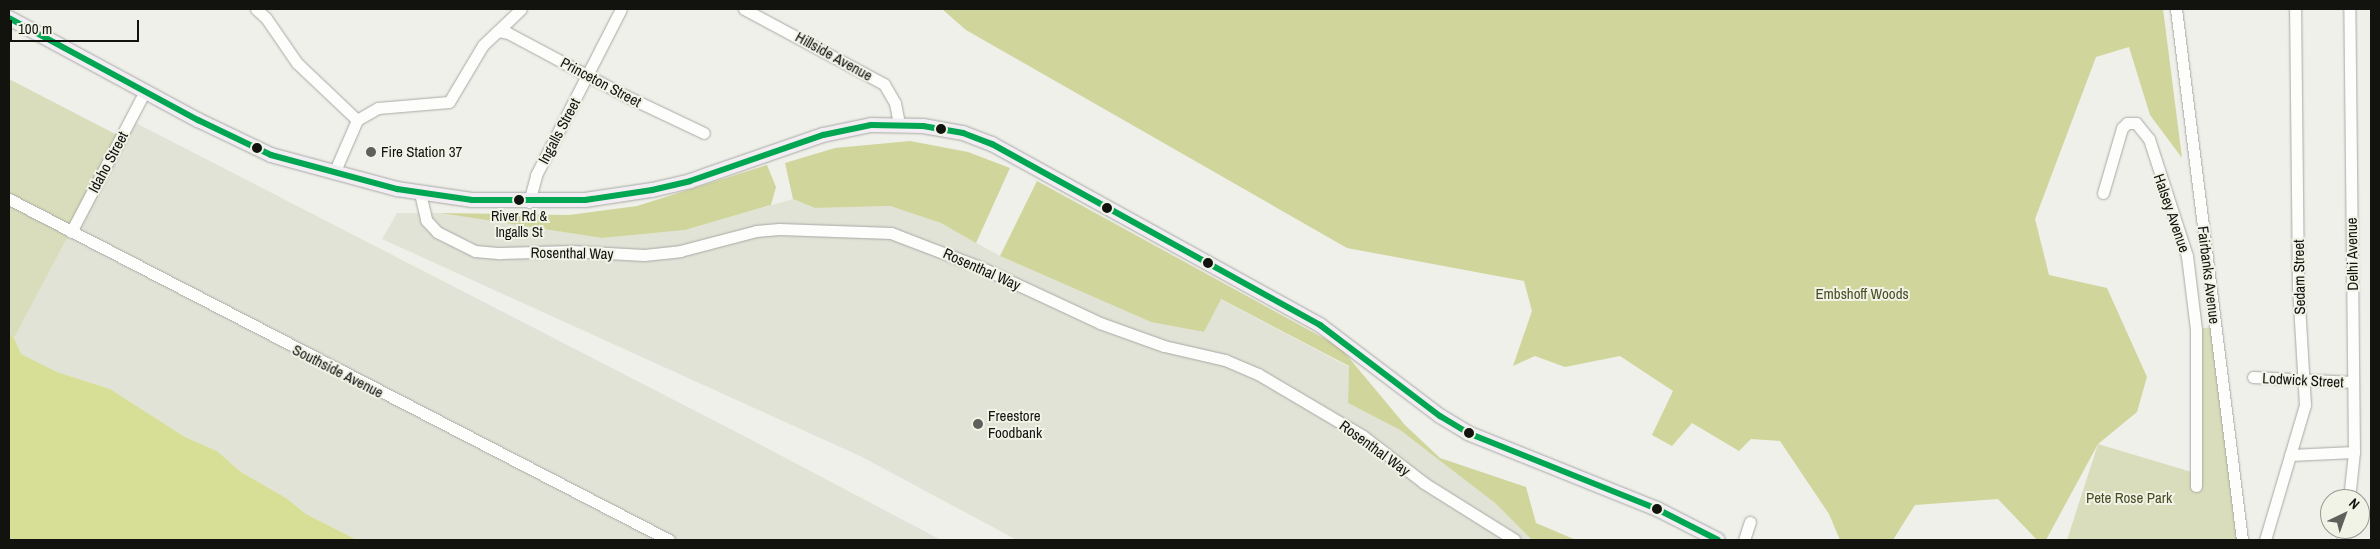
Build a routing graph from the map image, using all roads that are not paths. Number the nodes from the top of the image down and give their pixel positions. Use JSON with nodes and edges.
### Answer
{"nodes":[{"id":1,"x":256,"y":9,"type":"edge"},
{"id":2,"x":521,"y":9,"type":"edge"},
{"id":3,"x":621,"y":9,"type":"edge"},
{"id":4,"x":744,"y":9,"type":"edge"},
{"id":5,"x":2176,"y":9,"type":"edge"},
{"id":6,"x":2295,"y":9,"type":"edge"},
{"id":7,"x":2349,"y":9,"type":"edge"},
{"id":8,"x":9,"y":18,"type":"edge"},
{"id":9,"x":498,"y":31,"type":"junction"},
{"id":10,"x":589,"y":76,"type":"junction"},
{"id":11,"x":145,"y":91,"type":"junction"},
{"id":12,"x":357,"y":120,"type":"junction"},
{"id":13,"x":899,"y":124,"type":"junction"},
{"id":14,"x":704,"y":133,"type":"dead end"},
{"id":15,"x":334,"y":173,"type":"junction"},
{"id":16,"x":420,"y":193,"type":"junction"},
{"id":17,"x":2104,"y":193,"type":"dead end"},
{"id":18,"x":9,"y":199,"type":"edge"},
{"id":19,"x":529,"y":202,"type":"junction"},
{"id":20,"x":71,"y":232,"type":"junction"},
{"id":21,"x":2215,"y":327,"type":"junction"},
{"id":22,"x":2196,"y":329,"type":"junction"},
{"id":23,"x":2253,"y":377,"type":"dead end"},
{"id":24,"x":2303,"y":381,"type":"junction"},
{"id":25,"x":2353,"y":382,"type":"junction"},
{"id":26,"x":2354,"y":452,"type":"junction"},
{"id":27,"x":2290,"y":455,"type":"junction"},
{"id":28,"x":2196,"y":486,"type":"dead end"},
{"id":29,"x":2350,"y":489,"type":"edge"},
{"id":30,"x":1750,"y":522,"type":"dead end"},
{"id":31,"x":669,"y":540,"type":"edge"},
{"id":32,"x":1515,"y":540,"type":"edge"},
{"id":33,"x":1718,"y":540,"type":"edge"},
{"id":34,"x":1744,"y":540,"type":"edge"},
{"id":35,"x":2242,"y":540,"type":"edge"},
{"id":36,"x":2265,"y":540,"type":"edge"}],
"edges":[{"from":1,"to":12,"type":"street"},
{"from":2,"to":9,"type":"street"},
{"from":3,"to":10,"type":"street","name":"Ingalls Street"},
{"from":4,"to":13,"type":"street","name":"Hillside Avenue"},
{"from":5,"to":21,"type":"street","name":"Fairbanks Avenue"},
{"from":6,"to":24,"type":"street","name":"Sedam Street"},
{"from":7,"to":25,"type":"street","name":"Delhi Avenue"},
{"from":8,"to":11,"type":"main road"},
{"from":9,"to":10,"type":"street","name":"Princeton Street"},
{"from":9,"to":12,"type":"street"},
{"from":10,"to":14,"type":"street","name":"Princeton Street"},
{"from":10,"to":19,"type":"street","name":"Ingalls Street"},
{"from":11,"to":15,"type":"main road"},
{"from":11,"to":20,"type":"street","name":"Idaho Street"},
{"from":12,"to":15,"type":"street"},
{"from":13,"to":19,"type":"main road"},
{"from":13,"to":33,"type":"main road"},
{"from":15,"to":16,"type":"main road"},
{"from":16,"to":19,"type":"main road"},
{"from":16,"to":32,"type":"street","name":"Rosenthal Way"},
{"from":17,"to":22,"type":"street","name":"Halsey Avenue"},
{"from":18,"to":20,"type":"street","name":"Southside Avenue"},
{"from":20,"to":31,"type":"street","name":"Southside Avenue"},
{"from":21,"to":22,"type":"street"},
{"from":21,"to":35,"type":"street","name":"Fairbanks Avenue"},
{"from":22,"to":28,"type":"street","name":"Halsey Avenue"},
{"from":23,"to":24,"type":"street","name":"Lodwick Street"},
{"from":24,"to":25,"type":"street","name":"Lodwick Street"},
{"from":24,"to":27,"type":"street","name":"Sedam Street"},
{"from":25,"to":26,"type":"street","name":"Delhi Avenue"},
{"from":26,"to":27,"type":"street"},
{"from":26,"to":29,"type":"street","name":"Delhi Avenue"},
{"from":27,"to":36,"type":"street","name":"Sedam Street"},
{"from":30,"to":34,"type":"street"}]}
